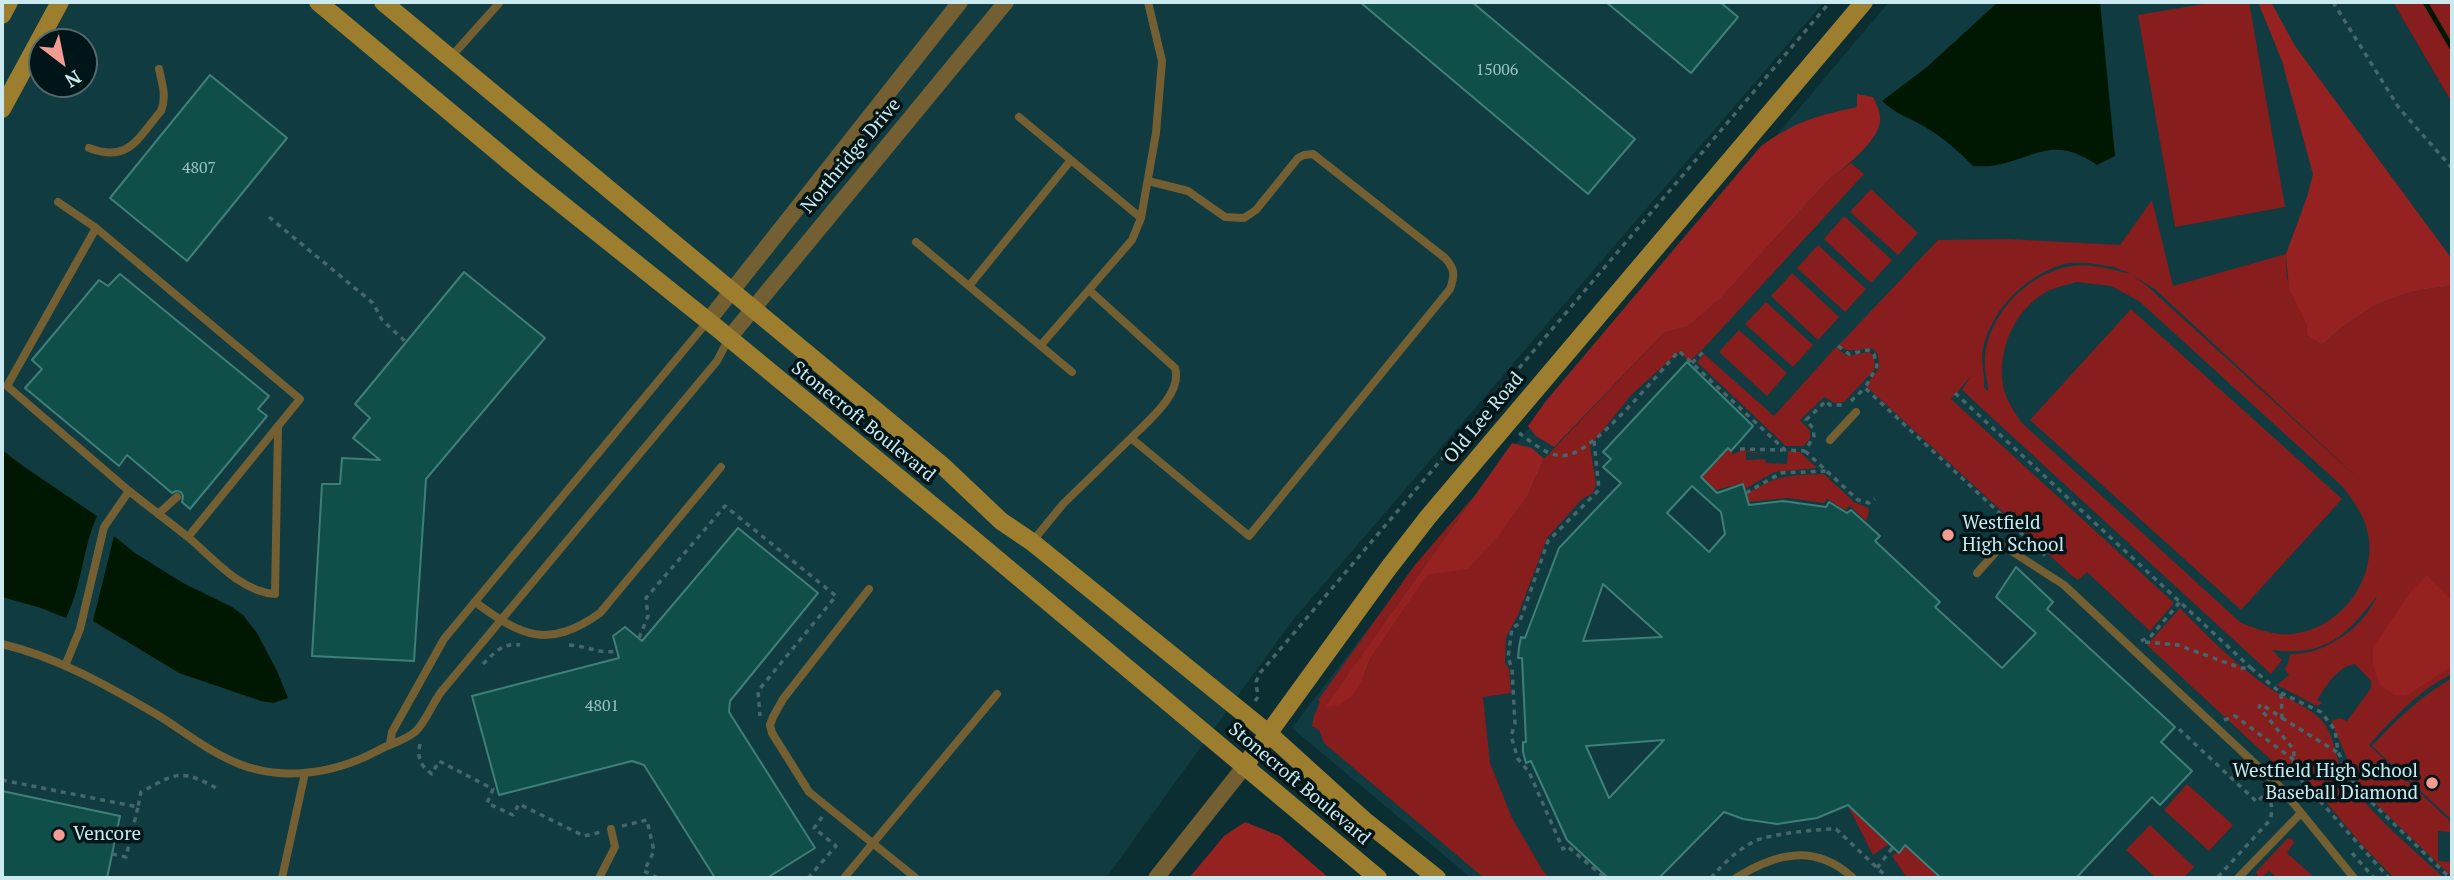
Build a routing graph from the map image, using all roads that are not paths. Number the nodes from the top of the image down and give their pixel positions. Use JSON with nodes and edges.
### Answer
{"nodes":[{"id":1,"x":60,"y":2,"type":"edge"},
{"id":2,"x":72,"y":2,"type":"edge"},
{"id":3,"x":318,"y":2,"type":"edge"},
{"id":4,"x":383,"y":2,"type":"edge"},
{"id":5,"x":500,"y":2,"type":"edge"},
{"id":6,"x":960,"y":2,"type":"edge"},
{"id":7,"x":1006,"y":2,"type":"edge"},
{"id":8,"x":1148,"y":2,"type":"edge"},
{"id":9,"x":1864,"y":2,"type":"edge"},
{"id":10,"x":52,"y":28,"type":"edge"},
{"id":11,"x":451,"y":57,"type":"junction"},
{"id":12,"x":28,"y":63,"type":"edge"},
{"id":13,"x":25,"y":67,"type":"junction"},
{"id":14,"x":159,"y":69,"type":"dead end"},
{"id":15,"x":2,"y":109,"type":"edge"},
{"id":16,"x":1018,"y":117,"type":"dead end"},
{"id":17,"x":89,"y":148,"type":"dead end"},
{"id":18,"x":1070,"y":160,"type":"junction"},
{"id":19,"x":1148,"y":181,"type":"junction"},
{"id":20,"x":58,"y":202,"type":"dead end"},
{"id":21,"x":1141,"y":218,"type":"junction"},
{"id":22,"x":96,"y":228,"type":"junction"},
{"id":23,"x":916,"y":242,"type":"dead end"},
{"id":24,"x":969,"y":285,"type":"junction"},
{"id":25,"x":1088,"y":290,"type":"junction"},
{"id":26,"x":731,"y":291,"type":"junction"},
{"id":27,"x":753,"y":308,"type":"junction"},
{"id":28,"x":708,"y":321,"type":"junction"},
{"id":29,"x":729,"y":338,"type":"junction"},
{"id":30,"x":1041,"y":345,"type":"junction"},
{"id":31,"x":1072,"y":372,"type":"dead end"},
{"id":32,"x":1856,"y":412,"type":"dead end"},
{"id":33,"x":278,"y":427,"type":"junction"},
{"id":34,"x":1131,"y":438,"type":"junction"},
{"id":35,"x":1830,"y":440,"type":"dead end"},
{"id":36,"x":721,"y":467,"type":"dead end"},
{"id":37,"x":129,"y":491,"type":"junction"},
{"id":38,"x":177,"y":497,"type":"dead end"},
{"id":39,"x":158,"y":514,"type":"junction"},
{"id":40,"x":188,"y":537,"type":"junction"},
{"id":41,"x":1032,"y":542,"type":"junction"},
{"id":42,"x":1977,"y":573,"type":"dead end"},
{"id":43,"x":869,"y":589,"type":"dead end"},
{"id":44,"x":475,"y":603,"type":"junction"},
{"id":45,"x":500,"y":621,"type":"junction"},
{"id":46,"x":2,"y":644,"type":"edge"},
{"id":47,"x":65,"y":666,"type":"junction"},
{"id":48,"x":997,"y":694,"type":"dead end"},
{"id":49,"x":1268,"y":733,"type":"junction"},
{"id":50,"x":390,"y":744,"type":"junction"},
{"id":51,"x":1244,"y":767,"type":"junction"},
{"id":52,"x":305,"y":773,"type":"junction"},
{"id":53,"x":2301,"y":813,"type":"junction"},
{"id":54,"x":611,"y":829,"type":"road end"},
{"id":55,"x":874,"y":843,"type":"junction"},
{"id":56,"x":282,"y":878,"type":"edge"},
{"id":57,"x":599,"y":878,"type":"edge"},
{"id":58,"x":844,"y":878,"type":"edge"},
{"id":59,"x":916,"y":878,"type":"edge"},
{"id":60,"x":1156,"y":878,"type":"edge"},
{"id":61,"x":1378,"y":878,"type":"edge"},
{"id":62,"x":1437,"y":878,"type":"edge"},
{"id":63,"x":1736,"y":878,"type":"edge"},
{"id":64,"x":1853,"y":878,"type":"edge"},
{"id":65,"x":2238,"y":878,"type":"edge"},
{"id":66,"x":2354,"y":878,"type":"edge"}],
"edges":[{"from":1,"to":13,"type":"main road"},
{"from":2,"to":10,"type":"main road"},
{"from":3,"to":28,"type":"main road","name":"Stonecroft Boulevard"},
{"from":4,"to":11,"type":"main road","name":"Stonecroft Boulevard"},
{"from":5,"to":11,"type":"lane"},
{"from":6,"to":26,"type":"street","name":"Northridge Drive"},
{"from":7,"to":27,"type":"street","name":"Northridge Drive"},
{"from":8,"to":19,"type":"lane"},
{"from":9,"to":49,"type":"main road","name":"Old Lee Road"},
{"from":11,"to":26,"type":"main road","name":"Stonecroft Boulevard"},
{"from":12,"to":13,"type":"main road"},
{"from":13,"to":15,"type":"main road"},
{"from":14,"to":17,"type":"lane"},
{"from":16,"to":18,"type":"lane"},
{"from":18,"to":21,"type":"lane"},
{"from":18,"to":24,"type":"lane"},
{"from":19,"to":21,"type":"lane"},
{"from":19,"to":34,"type":"lane"},
{"from":20,"to":22,"type":"lane"},
{"from":21,"to":25,"type":"lane"},
{"from":22,"to":33,"type":"lane"},
{"from":22,"to":37,"type":"lane"},
{"from":23,"to":24,"type":"lane"},
{"from":24,"to":30,"type":"lane"},
{"from":25,"to":30,"type":"lane"},
{"from":25,"to":34,"type":"lane"},
{"from":26,"to":27,"type":"main road","name":"Stonecroft Boulevard"},
{"from":26,"to":28,"type":"street","name":"Northridge Drive"},
{"from":27,"to":29,"type":"street","name":"Northridge Drive"},
{"from":27,"to":41,"type":"main road","name":"Stonecroft Boulevard"},
{"from":28,"to":29,"type":"main road","name":"Stonecroft Boulevard"},
{"from":28,"to":44,"type":"lane"},
{"from":29,"to":45,"type":"lane"},
{"from":29,"to":51,"type":"main road","name":"Stonecroft Boulevard"},
{"from":30,"to":31,"type":"lane"},
{"from":32,"to":35,"type":"lane"},
{"from":33,"to":40,"type":"lane"},
{"from":33,"to":40,"type":"lane"},
{"from":34,"to":41,"type":"lane"},
{"from":36,"to":45,"type":"lane"},
{"from":37,"to":39,"type":"lane"},
{"from":37,"to":47,"type":"lane"},
{"from":38,"to":39,"type":"lane"},
{"from":39,"to":40,"type":"lane"},
{"from":41,"to":49,"type":"main road","name":"Stonecroft Boulevard"},
{"from":42,"to":53,"type":"lane"},
{"from":43,"to":55,"type":"lane"},
{"from":44,"to":45,"type":"lane"},
{"from":44,"to":50,"type":"lane"},
{"from":45,"to":50,"type":"lane"},
{"from":46,"to":47,"type":"lane"},
{"from":47,"to":52,"type":"lane"},
{"from":48,"to":55,"type":"lane"},
{"from":49,"to":51,"type":"main road","name":"Old Lee Road"},
{"from":49,"to":62,"type":"main road","name":"Stonecroft Boulevard"},
{"from":50,"to":52,"type":"lane"},
{"from":51,"to":60,"type":"street","name":"Old Lee Road"},
{"from":51,"to":61,"type":"main road","name":"Stonecroft Boulevard"},
{"from":52,"to":56,"type":"lane"},
{"from":53,"to":65,"type":"lane"},
{"from":53,"to":66,"type":"lane"},
{"from":54,"to":57,"type":"lane"},
{"from":55,"to":58,"type":"lane"},
{"from":55,"to":59,"type":"lane"},
{"from":63,"to":64,"type":"lane"}]}
